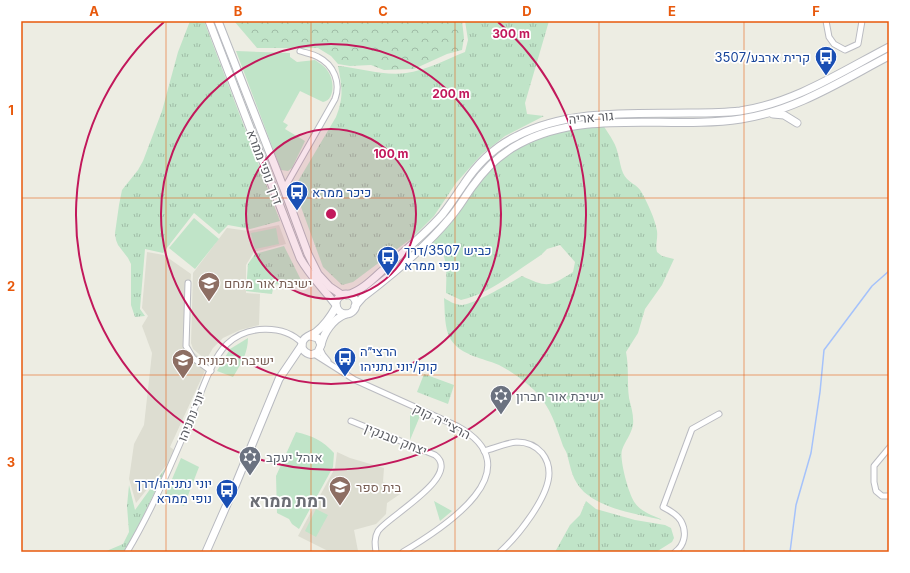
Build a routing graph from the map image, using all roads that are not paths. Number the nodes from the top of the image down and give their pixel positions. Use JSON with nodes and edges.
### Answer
{"nodes":[{"id":1,"x":210,"y":21,"type":"edge"},
{"id":2,"x":218,"y":21,"type":"edge"},
{"id":3,"x":826,"y":21,"type":"edge"},
{"id":4,"x":862,"y":21,"type":"edge"},
{"id":5,"x":889,"y":47,"type":"edge"},
{"id":6,"x":300,"y":51,"type":"dead end"},
{"id":7,"x":889,"y":56,"type":"edge"},
{"id":8,"x":769,"y":114,"type":"junction"},
{"id":9,"x":797,"y":123,"type":"dead end"},
{"id":10,"x":293,"y":174,"type":"junction"},
{"id":11,"x":279,"y":176,"type":"junction"},
{"id":12,"x":284,"y":189,"type":"junction"},
{"id":13,"x":188,"y":283,"type":"dead end"},
{"id":14,"x":344,"y":295,"type":"junction"},
{"id":15,"x":336,"y":306,"type":"junction"},
{"id":16,"x":355,"y":306,"type":"junction"},
{"id":17,"x":346,"y":314,"type":"junction"},
{"id":18,"x":292,"y":336,"type":"junction"},
{"id":19,"x":309,"y":336,"type":"junction"},
{"id":20,"x":302,"y":344,"type":"junction"},
{"id":21,"x":321,"y":347,"type":"junction"},
{"id":22,"x":312,"y":354,"type":"junction"},
{"id":23,"x":333,"y":366,"type":"junction"},
{"id":24,"x":211,"y":371,"type":"junction"},
{"id":25,"x":283,"y":372,"type":"junction"},
{"id":26,"x":719,"y":414,"type":"dead end"},
{"id":27,"x":351,"y":421,"type":"dead end"},
{"id":28,"x":889,"y":448,"type":"edge"},
{"id":29,"x":484,"y":451,"type":"junction"},
{"id":30,"x":889,"y":496,"type":"edge"},
{"id":31,"x":127,"y":552,"type":"edge"},
{"id":32,"x":206,"y":552,"type":"edge"},
{"id":33,"x":376,"y":552,"type":"edge"},
{"id":34,"x":404,"y":552,"type":"edge"},
{"id":35,"x":500,"y":552,"type":"edge"},
{"id":36,"x":675,"y":552,"type":"edge"}],
"edges":[{"from":1,"to":15,"type":"main road","name":"דרך נופי ממרא"},
{"from":2,"to":11,"type":"main road","name":"דרך נופי ממרא"},
{"from":3,"to":4,"type":"street"},
{"from":5,"to":14,"type":"main road","name":"גור אריה"},
{"from":6,"to":10,"type":"street"},
{"from":7,"to":8,"type":"main road","name":"גור אריה"},
{"from":8,"to":9,"type":"main road"},
{"from":8,"to":16,"type":"main road","name":"גור אריה"},
{"from":10,"to":11,"type":"street"},
{"from":10,"to":12,"type":"street"},
{"from":11,"to":12,"type":"main road","name":"דרך נופי ממרא"},
{"from":12,"to":14,"type":"main road","name":"דרך נופי ממרא"},
{"from":13,"to":24,"type":"street"},
{"from":14,"to":15,"type":"main road"},
{"from":14,"to":16,"type":"main road"},
{"from":15,"to":17,"type":"main road"},
{"from":15,"to":19,"type":"main road"},
{"from":16,"to":17,"type":"main road"},
{"from":17,"to":21,"type":"main road"},
{"from":18,"to":19,"type":"street"},
{"from":18,"to":20,"type":"street"},
{"from":18,"to":24,"type":"street","name":"יוני נתניהו"},
{"from":19,"to":20,"type":"main road"},
{"from":19,"to":21,"type":"main road"},
{"from":20,"to":22,"type":"main road"},
{"from":20,"to":25,"type":"main road"},
{"from":21,"to":22,"type":"main road"},
{"from":21,"to":23,"type":"street","name":"הרצי\"ה קוק"},
{"from":22,"to":23,"type":"street","name":"הרצי\"ה קוק"},
{"from":22,"to":25,"type":"main road"},
{"from":23,"to":29,"type":"street","name":"הרצי\"ה קוק"},
{"from":24,"to":31,"type":"street","name":"יוני נתניהו"},
{"from":25,"to":32,"type":"main road"},
{"from":26,"to":36,"type":"street"},
{"from":27,"to":33,"type":"street","name":"יצחק טבנקין"},
{"from":28,"to":30,"type":"street"},
{"from":29,"to":34,"type":"street"},
{"from":29,"to":35,"type":"street"}]}
